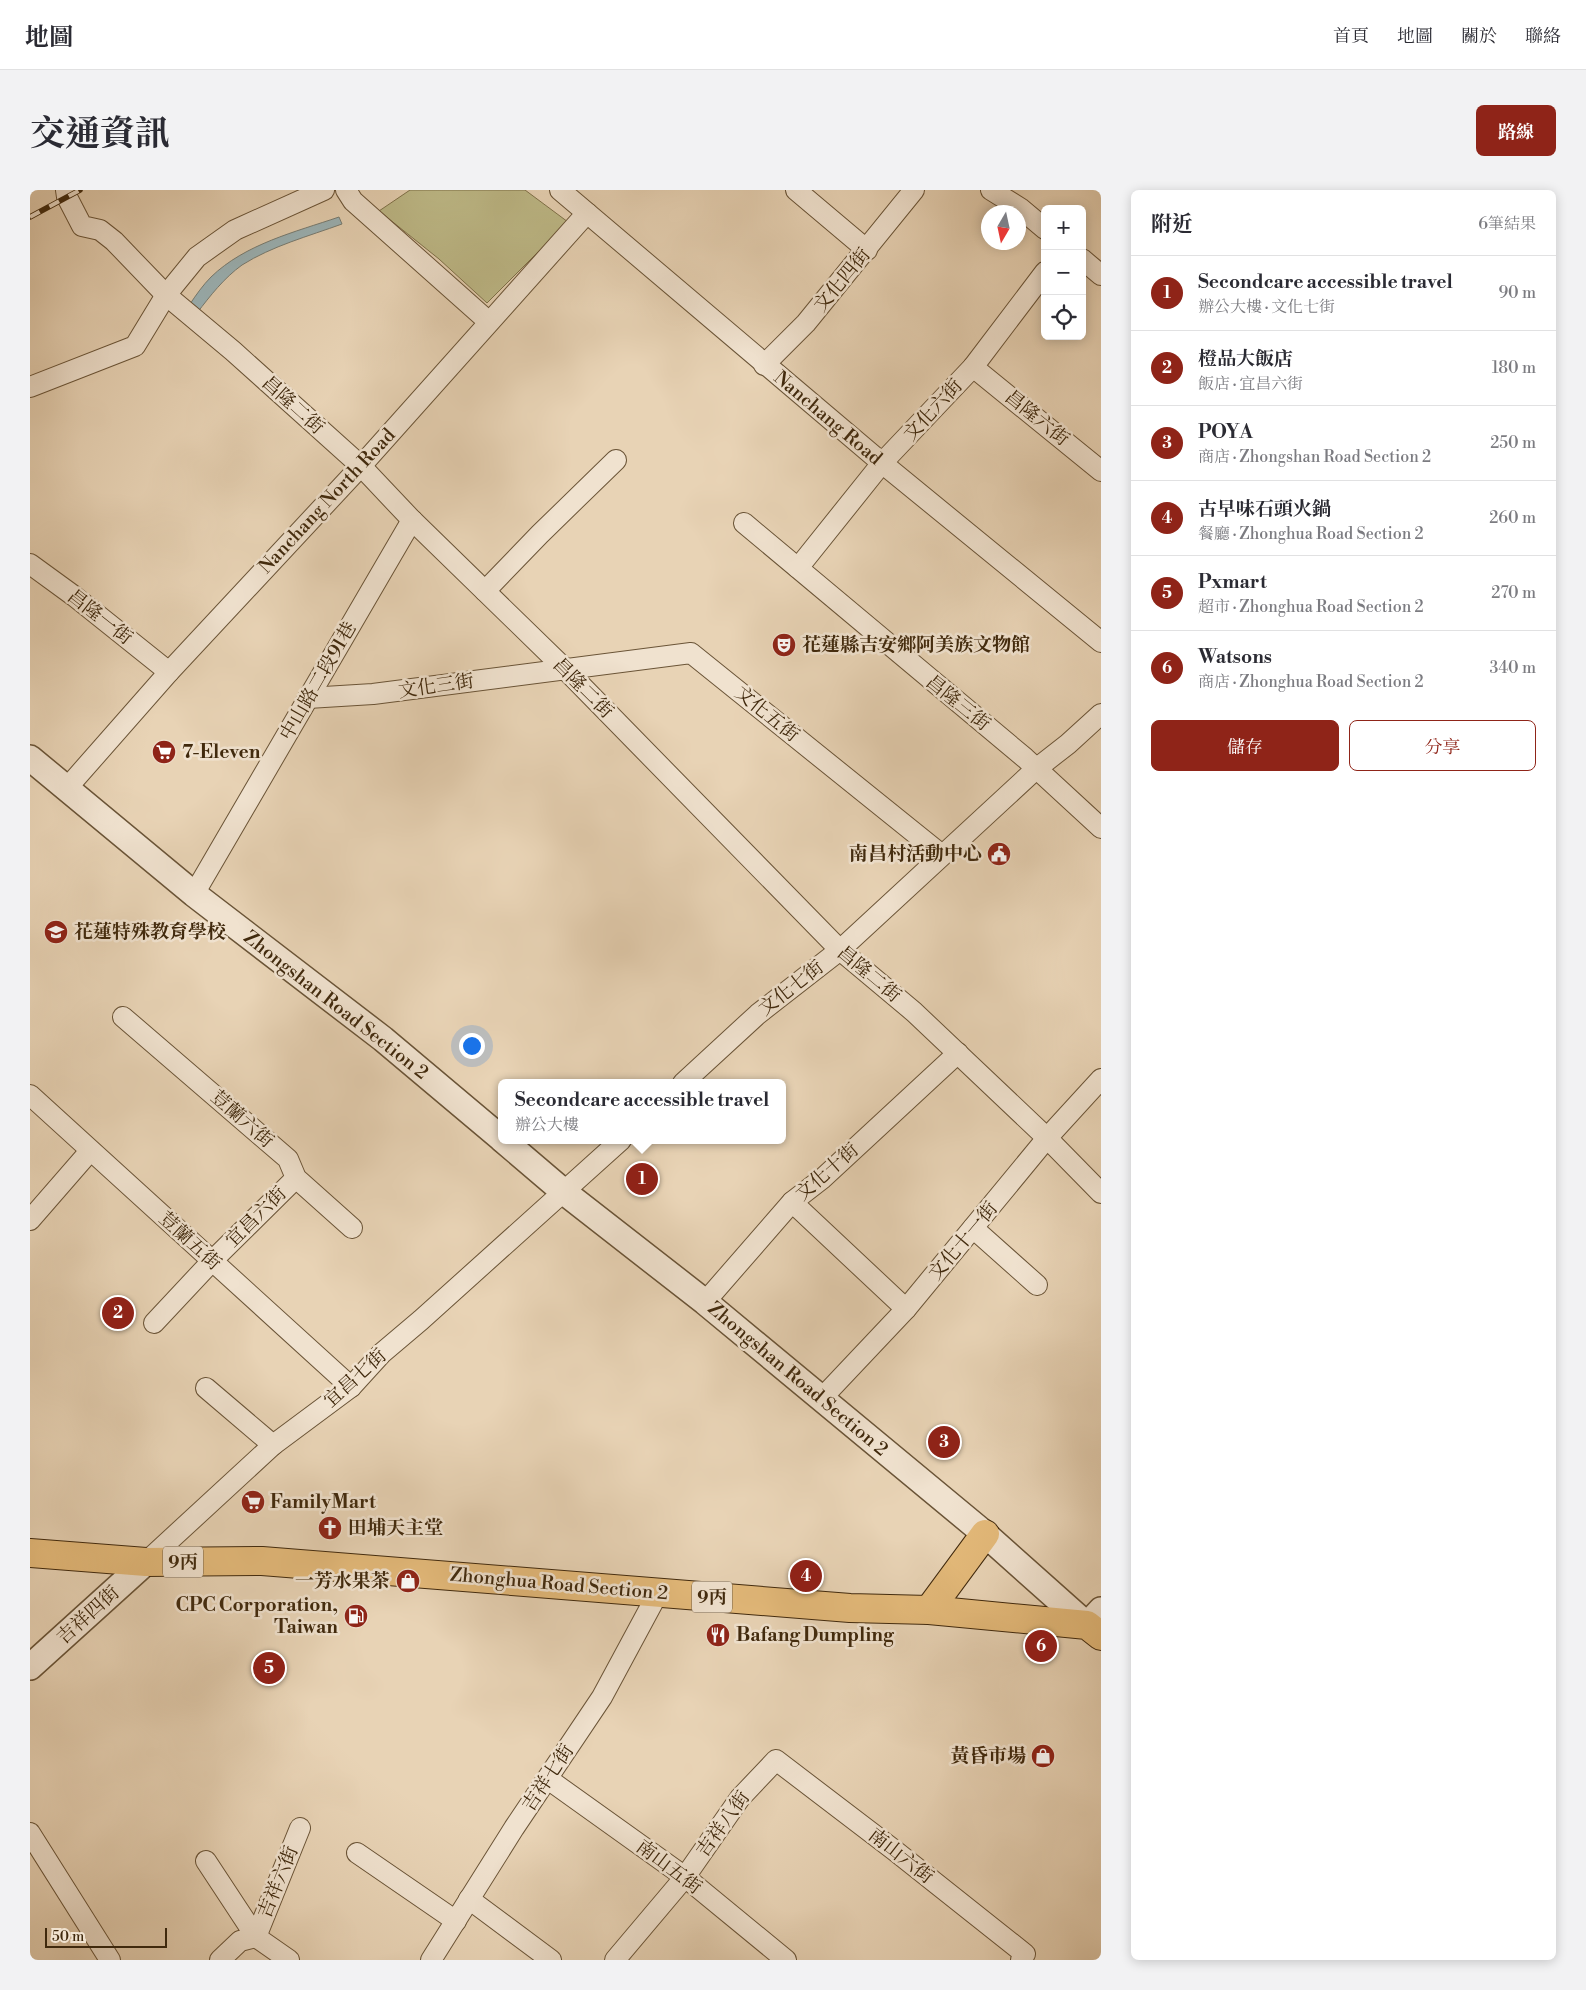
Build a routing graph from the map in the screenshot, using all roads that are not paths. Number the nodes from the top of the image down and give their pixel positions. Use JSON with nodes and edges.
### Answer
{"nodes":[{"id":1,"x":66,"y":190,"type":"edge"},
{"id":2,"x":324,"y":190,"type":"edge"},
{"id":3,"x":346,"y":190,"type":"edge"},
{"id":4,"x":560,"y":190,"type":"edge"},
{"id":5,"x":796,"y":190,"type":"edge"},
{"id":6,"x":914,"y":190,"type":"edge"},
{"id":7,"x":991,"y":190,"type":"edge"},
{"id":8,"x":586,"y":213,"type":"junction"},
{"id":9,"x":1041,"y":226,"type":"edge"},
{"id":10,"x":867,"y":250,"type":"junction"},
{"id":11,"x":1086,"y":262,"type":"edge"},
{"id":12,"x":1101,"y":275,"type":"edge"},
{"id":13,"x":1041,"y":277,"type":"edge"},
{"id":14,"x":166,"y":294,"type":"junction"},
{"id":15,"x":489,"y":322,"type":"junction"},
{"id":16,"x":764,"y":365,"type":"junction"},
{"id":17,"x":973,"y":367,"type":"junction"},
{"id":18,"x":30,"y":388,"type":"edge"},
{"id":19,"x":616,"y":460,"type":"dead end"},
{"id":20,"x":882,"y":464,"type":"junction"},
{"id":21,"x":361,"y":466,"type":"junction"},
{"id":22,"x":1101,"y":471,"type":"edge"},
{"id":23,"x":412,"y":520,"type":"junction"},
{"id":24,"x":744,"y":523,"type":"dead end"},
{"id":25,"x":30,"y":564,"type":"edge"},
{"id":26,"x":798,"y":568,"type":"junction"},
{"id":27,"x":485,"y":591,"type":"junction"},
{"id":28,"x":1101,"y":642,"type":"edge"},
{"id":29,"x":565,"y":668,"type":"junction"},
{"id":30,"x":169,"y":672,"type":"junction"},
{"id":31,"x":308,"y":698,"type":"junction"},
{"id":32,"x":1101,"y":714,"type":"edge"},
{"id":33,"x":30,"y":758,"type":"edge"},
{"id":34,"x":1036,"y":769,"type":"junction"},
{"id":35,"x":67,"y":788,"type":"junction"},
{"id":36,"x":1101,"y":828,"type":"edge"},
{"id":37,"x":942,"y":855,"type":"junction"},
{"id":38,"x":194,"y":894,"type":"junction"},
{"id":39,"x":840,"y":950,"type":"junction"},
{"id":40,"x":123,"y":1016,"type":"dead end"},
{"id":41,"x":958,"y":1053,"type":"junction"},
{"id":42,"x":687,"y":1079,"type":"edge"},
{"id":43,"x":1101,"y":1079,"type":"edge"},
{"id":44,"x":30,"y":1095,"type":"edge"},
{"id":45,"x":498,"y":1136,"type":"edge"},
{"id":46,"x":1047,"y":1138,"type":"junction"},
{"id":47,"x":508,"y":1144,"type":"edge"},
{"id":48,"x":617,"y":1144,"type":"edge"},
{"id":49,"x":90,"y":1151,"type":"junction"},
{"id":50,"x":296,"y":1178,"type":"junction"},
{"id":51,"x":564,"y":1192,"type":"junction"},
{"id":52,"x":1101,"y":1193,"type":"edge"},
{"id":53,"x":792,"y":1202,"type":"junction"},
{"id":54,"x":30,"y":1220,"type":"edge"},
{"id":55,"x":352,"y":1228,"type":"dead end"},
{"id":56,"x":973,"y":1228,"type":"junction"},
{"id":57,"x":212,"y":1261,"type":"junction"},
{"id":58,"x":1037,"y":1285,"type":"dead end"},
{"id":59,"x":705,"y":1302,"type":"junction"},
{"id":60,"x":906,"y":1309,"type":"junction"},
{"id":61,"x":154,"y":1323,"type":"dead end"},
{"id":62,"x":351,"y":1387,"type":"junction"},
{"id":63,"x":206,"y":1388,"type":"dead end"},
{"id":64,"x":821,"y":1399,"type":"junction"},
{"id":65,"x":273,"y":1445,"type":"junction"},
{"id":66,"x":985,"y":1534,"type":"junction"},
{"id":67,"x":30,"y":1553,"type":"edge"},
{"id":68,"x":146,"y":1562,"type":"junction"},
{"id":69,"x":658,"y":1592,"type":"junction"},
{"id":70,"x":929,"y":1610,"type":"junction"},
{"id":71,"x":1096,"y":1624,"type":"edge"},
{"id":72,"x":30,"y":1667,"type":"edge"},
{"id":73,"x":776,"y":1760,"type":"joint"},
{"id":74,"x":548,"y":1779,"type":"junction"},
{"id":75,"x":300,"y":1828,"type":"dead end"},
{"id":76,"x":30,"y":1833,"type":"edge"},
{"id":77,"x":357,"y":1853,"type":"dead end"},
{"id":78,"x":37,"y":1861,"type":"edge"},
{"id":79,"x":206,"y":1861,"type":"dead end"},
{"id":80,"x":685,"y":1876,"type":"junction"},
{"id":81,"x":469,"y":1899,"type":"junction"},
{"id":82,"x":456,"y":1921,"type":"junction"},
{"id":83,"x":256,"y":1937,"type":"junction"},
{"id":84,"x":1023,"y":1957,"type":"edge"},
{"id":85,"x":110,"y":1960,"type":"edge"},
{"id":86,"x":220,"y":1960,"type":"edge"},
{"id":87,"x":288,"y":1960,"type":"edge"},
{"id":88,"x":430,"y":1960,"type":"edge"},
{"id":89,"x":552,"y":1960,"type":"edge"},
{"id":90,"x":615,"y":1960,"type":"edge"},
{"id":91,"x":786,"y":1960,"type":"edge"}],
"edges":[{"from":1,"to":14,"type":"street","name":"昌隆二街"},
{"from":2,"to":14,"type":"street"},
{"from":3,"to":15,"type":"street"},
{"from":4,"to":8,"type":"street","name":"Nanchang Road"},
{"from":5,"to":10,"type":"street"},
{"from":6,"to":10,"type":"street","name":"文化四街"},
{"from":7,"to":9,"type":"street"},
{"from":8,"to":15,"type":"street","name":"Nanchang North Road"},
{"from":8,"to":16,"type":"street","name":"Nanchang Road"},
{"from":10,"to":16,"type":"street","name":"文化四街"},
{"from":11,"to":12,"type":"street"},
{"from":13,"to":17,"type":"street","name":"文化六街"},
{"from":14,"to":18,"type":"street"},
{"from":14,"to":21,"type":"street","name":"昌隆二街"},
{"from":15,"to":21,"type":"street","name":"Nanchang North Road"},
{"from":16,"to":20,"type":"street","name":"Nanchang Road"},
{"from":17,"to":20,"type":"street","name":"文化六街"},
{"from":17,"to":22,"type":"street","name":"昌隆六街"},
{"from":19,"to":27,"type":"street"},
{"from":20,"to":26,"type":"street","name":"文化六街"},
{"from":20,"to":28,"type":"street","name":"Nanchang Road"},
{"from":21,"to":23,"type":"street","name":"昌隆二街"},
{"from":21,"to":30,"type":"street","name":"Nanchang North Road"},
{"from":23,"to":27,"type":"street","name":"昌隆二街"},
{"from":23,"to":31,"type":"street","name":"中山路二段91巷"},
{"from":24,"to":26,"type":"street","name":"昌隆三街"},
{"from":25,"to":30,"type":"street","name":"昌隆一街"},
{"from":26,"to":34,"type":"street","name":"昌隆三街"},
{"from":27,"to":29,"type":"street","name":"昌隆二街"},
{"from":29,"to":31,"type":"street","name":"文化三街"},
{"from":29,"to":37,"type":"street","name":"文化五街"},
{"from":29,"to":39,"type":"street","name":"昌隆二街"},
{"from":30,"to":35,"type":"street","name":"Nanchang North Road"},
{"from":31,"to":38,"type":"street","name":"中山路二段91巷"},
{"from":32,"to":34,"type":"street","name":"文化七街"},
{"from":33,"to":35,"type":"street","name":"Zhongshan Road Section 2"},
{"from":34,"to":36,"type":"street","name":"昌隆三街"},
{"from":34,"to":37,"type":"street","name":"文化七街"},
{"from":35,"to":38,"type":"street","name":"Zhongshan Road Section 2"},
{"from":37,"to":39,"type":"street","name":"文化七街"},
{"from":38,"to":45,"type":"street","name":"Zhongshan Road Section 2"},
{"from":39,"to":41,"type":"street","name":"昌隆二街"},
{"from":39,"to":42,"type":"street","name":"文化七街"},
{"from":40,"to":50,"type":"street","name":"荳蘭六街"},
{"from":41,"to":46,"type":"street","name":"昌隆二街"},
{"from":41,"to":53,"type":"street","name":"文化十街"},
{"from":43,"to":46,"type":"street","name":"文化十一街"},
{"from":44,"to":49,"type":"street","name":"荳蘭五街"},
{"from":46,"to":52,"type":"street","name":"昌隆二街"},
{"from":46,"to":56,"type":"street","name":"文化十一街"},
{"from":47,"to":51,"type":"street","name":"Zhongshan Road Section 2"},
{"from":48,"to":51,"type":"street"},
{"from":49,"to":54,"type":"street"},
{"from":49,"to":57,"type":"street","name":"荳蘭五街"},
{"from":50,"to":55,"type":"street","name":"荳蘭六街"},
{"from":50,"to":57,"type":"street","name":"宜昌六街"},
{"from":51,"to":59,"type":"street","name":"Zhongshan Road Section 2"},
{"from":51,"to":62,"type":"street","name":"宜昌七街"},
{"from":53,"to":59,"type":"street","name":"文化十街"},
{"from":53,"to":60,"type":"street"},
{"from":56,"to":58,"type":"street"},
{"from":56,"to":60,"type":"street","name":"文化十一街"},
{"from":57,"to":61,"type":"street","name":"宜昌六街"},
{"from":57,"to":62,"type":"street","name":"荳蘭五街"},
{"from":59,"to":64,"type":"street","name":"Zhongshan Road Section 2"},
{"from":60,"to":64,"type":"street","name":"文化十一街"},
{"from":62,"to":65,"type":"street","name":"宜昌七街"},
{"from":63,"to":65,"type":"street"},
{"from":64,"to":66,"type":"street","name":"Zhongshan Road Section 2"},
{"from":65,"to":68,"type":"street","name":"宜昌七街"},
{"from":66,"to":70,"type":"main road"},
{"from":66,"to":71,"type":"street","name":"Zhongshan Road Section 2"},
{"from":67,"to":68,"type":"main road","name":"Zhonghua Road Section 2","number":"9丙"},
{"from":68,"to":69,"type":"main road","name":"Zhonghua Road Section 2","number":"9丙"},
{"from":68,"to":72,"type":"street","name":"吉祥四街"},
{"from":69,"to":70,"type":"main road","name":"Zhonghua Road Section 2","number":"9丙"},
{"from":69,"to":74,"type":"street","name":"吉祥七街"},
{"from":70,"to":71,"type":"main road","name":"Zhonghua Road Section 2","number":"9丙"},
{"from":73,"to":80,"type":"street","name":"吉祥八街"},
{"from":73,"to":84,"type":"street","name":"南山六街"},
{"from":74,"to":80,"type":"street","name":"南山五街"},
{"from":74,"to":81,"type":"street","name":"吉祥七街"},
{"from":75,"to":83,"type":"street","name":"吉祥六街"},
{"from":76,"to":78,"type":"street"},
{"from":77,"to":82,"type":"street"},
{"from":78,"to":85,"type":"street"},
{"from":79,"to":83,"type":"street","name":"吉祥六街"},
{"from":80,"to":90,"type":"street","name":"吉祥八街"},
{"from":80,"to":91,"type":"street","name":"南山五街"},
{"from":81,"to":82,"type":"street","name":"吉祥七街"},
{"from":81,"to":89,"type":"street"},
{"from":82,"to":88,"type":"street","name":"吉祥七街"},
{"from":83,"to":86,"type":"street","name":"吉祥六街"},
{"from":83,"to":87,"type":"street"}]}
